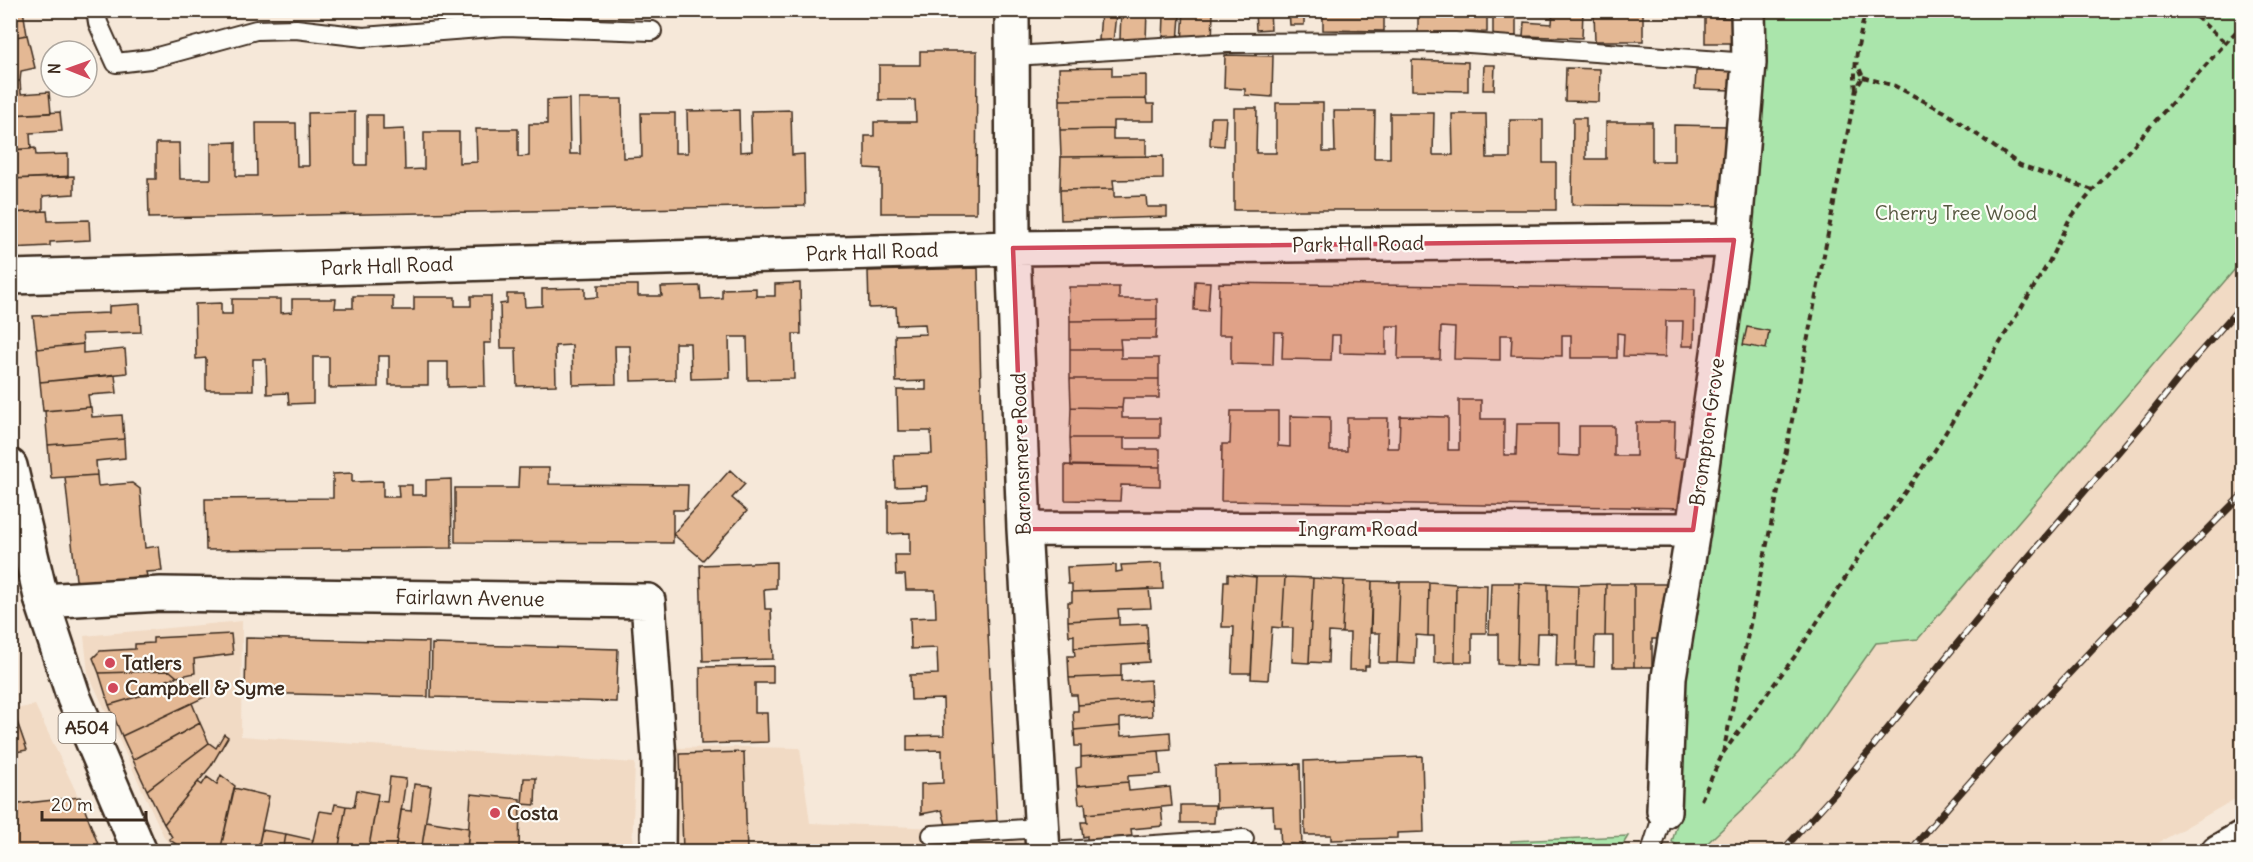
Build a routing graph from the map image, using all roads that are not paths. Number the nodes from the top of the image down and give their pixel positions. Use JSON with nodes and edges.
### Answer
{"nodes":[{"id":1,"x":96,"y":10,"type":"edge"},
{"id":2,"x":1012,"y":10,"type":"edge"},
{"id":3,"x":1748,"y":10,"type":"edge"},
{"id":4,"x":652,"y":31,"type":"dead end"},
{"id":5,"x":1013,"y":56,"type":"junction"},
{"id":6,"x":1749,"y":63,"type":"junction"},
{"id":7,"x":1734,"y":240,"type":"junction"},
{"id":8,"x":1013,"y":248,"type":"junction"},
{"id":9,"x":10,"y":277,"type":"edge"},
{"id":10,"x":10,"y":466,"type":"edge"},
{"id":11,"x":1024,"y":529,"type":"junction"},
{"id":12,"x":1693,"y":530,"type":"junction"},
{"id":13,"x":42,"y":601,"type":"junction"},
{"id":14,"x":1664,"y":811,"type":"joint"},
{"id":15,"x":932,"y":835,"type":"dead end"},
{"id":16,"x":2242,"y":837,"type":"edge"},
{"id":17,"x":1244,"y":839,"type":"dead end"},
{"id":18,"x":1044,"y":844,"type":"edge"},
{"id":19,"x":140,"y":852,"type":"edge"},
{"id":20,"x":658,"y":852,"type":"edge"},
{"id":21,"x":1651,"y":852,"type":"edge"},
{"id":22,"x":2218,"y":852,"type":"edge"}],
"edges":[{"from":1,"to":4,"type":"lane"},
{"from":2,"to":5,"type":"street","name":"Baronsmere Road"},
{"from":3,"to":6,"type":"street","name":"Brompton Grove"},
{"from":5,"to":6,"type":"lane"},
{"from":5,"to":8,"type":"street","name":"Baronsmere Road"},
{"from":6,"to":7,"type":"street","name":"Brompton Grove"},
{"from":7,"to":8,"type":"street","name":"Park Hall Road"},
{"from":7,"to":12,"type":"street","name":"Brompton Grove"},
{"from":8,"to":9,"type":"street","name":"Park Hall Road"},
{"from":8,"to":11,"type":"street","name":"Baronsmere Road"},
{"from":10,"to":13,"type":"street","number":"A504"},
{"from":11,"to":12,"type":"street","name":"Ingram Road"},
{"from":11,"to":18,"type":"street","name":"Baronsmere Road"},
{"from":12,"to":14,"type":"street","name":"Brompton Grove"},
{"from":13,"to":19,"type":"street","number":"A504"},
{"from":13,"to":20,"type":"street","name":"Fairlawn Avenue"},
{"from":14,"to":21,"type":"lane","name":"Brompton Grove"},
{"from":15,"to":18,"type":"lane"},
{"from":16,"to":22,"type":"street"},
{"from":17,"to":18,"type":"lane"}]}
